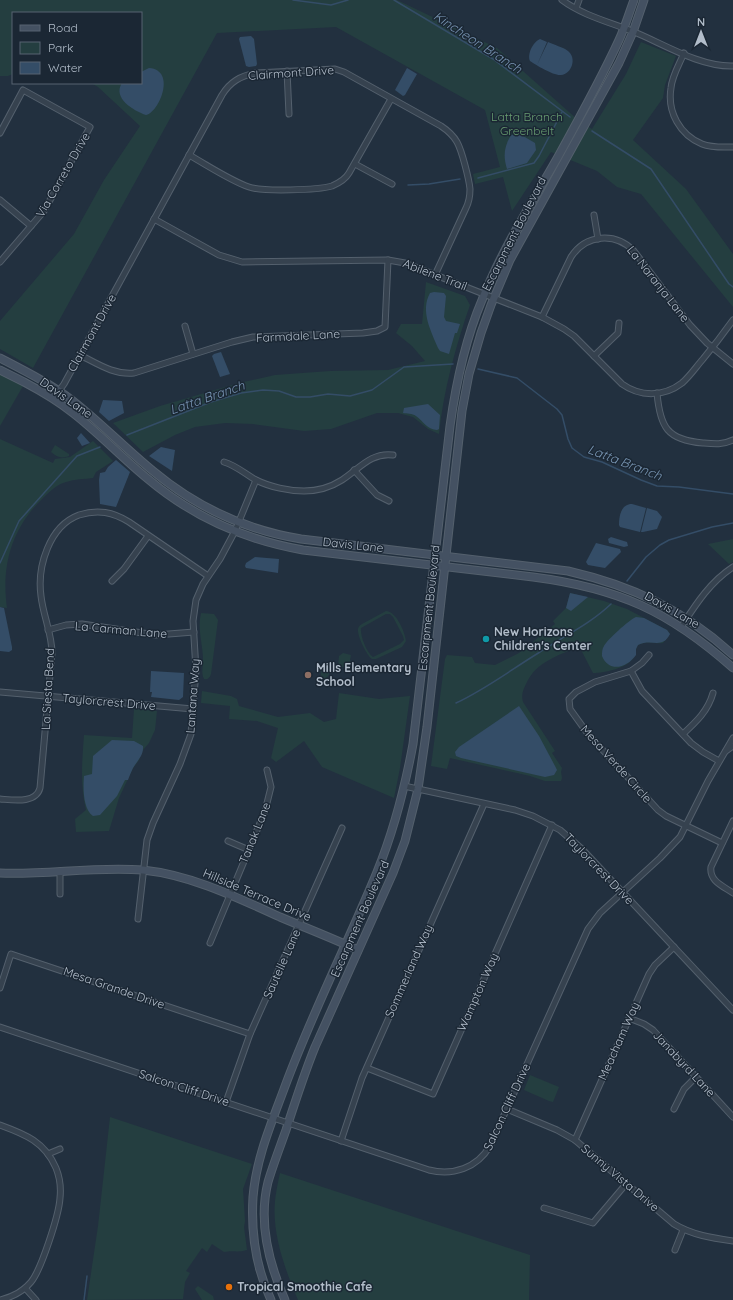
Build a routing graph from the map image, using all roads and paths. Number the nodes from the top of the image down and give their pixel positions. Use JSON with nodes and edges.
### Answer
{"nodes":[{"id":1,"x":562,"y":0,"type":"edge"},
{"id":2,"x":579,"y":0,"type":"edge"},
{"id":3,"x":634,"y":0,"type":"edge"},
{"id":4,"x":644,"y":0,"type":"edge"},
{"id":5,"x":576,"y":8,"type":"junction"},
{"id":6,"x":623,"y":28,"type":"junction"},
{"id":7,"x":633,"y":32,"type":"junction"},
{"id":8,"x":684,"y":53,"type":"junction"},
{"id":9,"x":733,"y":66,"type":"edge"},
{"id":10,"x":287,"y":71,"type":"junction"},
{"id":11,"x":391,"y":99,"type":"junction"},
{"id":12,"x":289,"y":114,"type":"dead end"},
{"id":13,"x":0,"y":133,"type":"edge"},
{"id":14,"x":733,"y":147,"type":"edge"},
{"id":15,"x":189,"y":155,"type":"junction"},
{"id":16,"x":355,"y":164,"type":"junction"},
{"id":17,"x":392,"y":184,"type":"dead end"},
{"id":18,"x":0,"y":200,"type":"edge"},
{"id":19,"x":594,"y":216,"type":"dead end"},
{"id":20,"x":154,"y":219,"type":"junction"},
{"id":21,"x":31,"y":226,"type":"junction"},
{"id":22,"x":598,"y":238,"type":"junction"},
{"id":23,"x":388,"y":260,"type":"junction"},
{"id":24,"x":0,"y":262,"type":"edge"},
{"id":25,"x":435,"y":275,"type":"junction"},
{"id":26,"x":484,"y":294,"type":"junction"},
{"id":27,"x":494,"y":298,"type":"junction"},
{"id":28,"x":542,"y":318,"type":"junction"},
{"id":29,"x":733,"y":320,"type":"edge"},
{"id":30,"x":620,"y":323,"type":"dead end"},
{"id":31,"x":185,"y":326,"type":"dead end"},
{"id":32,"x":713,"y":348,"type":"junction"},
{"id":33,"x":193,"y":354,"type":"junction"},
{"id":34,"x":80,"y":355,"type":"junction"},
{"id":35,"x":594,"y":356,"type":"junction"},
{"id":36,"x":0,"y":358,"type":"edge"},
{"id":37,"x":733,"y":364,"type":"edge"},
{"id":38,"x":0,"y":370,"type":"edge"},
{"id":39,"x":60,"y":391,"type":"junction"},
{"id":40,"x":657,"y":393,"type":"junction"},
{"id":41,"x":53,"y":399,"type":"junction"},
{"id":42,"x":450,"y":426,"type":"junction"},
{"id":43,"x":460,"y":427,"type":"junction"},
{"id":44,"x":733,"y":440,"type":"edge"},
{"id":45,"x":393,"y":455,"type":"dead end"},
{"id":46,"x":224,"y":462,"type":"dead end"},
{"id":47,"x":354,"y":470,"type":"junction"},
{"id":48,"x":256,"y":480,"type":"junction"},
{"id":49,"x":389,"y":501,"type":"dead end"},
{"id":50,"x":239,"y":523,"type":"junction"},
{"id":51,"x":235,"y":531,"type":"junction"},
{"id":52,"x":148,"y":536,"type":"junction"},
{"id":53,"x":436,"y":555,"type":"junction"},
{"id":54,"x":446,"y":557,"type":"junction"},
{"id":55,"x":434,"y":565,"type":"junction"},
{"id":56,"x":445,"y":566,"type":"junction"},
{"id":57,"x":733,"y":567,"type":"edge"},
{"id":58,"x":208,"y":576,"type":"junction"},
{"id":59,"x":112,"y":581,"type":"dead end"},
{"id":60,"x":686,"y":619,"type":"junction"},
{"id":61,"x":681,"y":627,"type":"junction"},
{"id":62,"x":48,"y":630,"type":"junction"},
{"id":63,"x":194,"y":632,"type":"junction"},
{"id":64,"x":649,"y":655,"type":"dead end"},
{"id":65,"x":733,"y":655,"type":"edge"},
{"id":66,"x":733,"y":668,"type":"edge"},
{"id":67,"x":631,"y":671,"type":"junction"},
{"id":68,"x":0,"y":692,"type":"edge"},
{"id":69,"x":713,"y":693,"type":"dead end"},
{"id":70,"x":49,"y":696,"type":"junction"},
{"id":71,"x":193,"y":709,"type":"junction"},
{"id":72,"x":683,"y":734,"type":"junction"},
{"id":73,"x":733,"y":738,"type":"edge"},
{"id":74,"x":733,"y":746,"type":"edge"},
{"id":75,"x":725,"y":752,"type":"junction"},
{"id":76,"x":719,"y":761,"type":"junction"},
{"id":77,"x":267,"y":770,"type":"dead end"},
{"id":78,"x":404,"y":786,"type":"junction"},
{"id":79,"x":418,"y":790,"type":"junction"},
{"id":80,"x":0,"y":799,"type":"edge"},
{"id":81,"x":484,"y":804,"type":"junction"},
{"id":82,"x":733,"y":821,"type":"edge"},
{"id":83,"x":552,"y":825,"type":"junction"},
{"id":84,"x":686,"y":826,"type":"junction"},
{"id":85,"x":342,"y":828,"type":"dead end"},
{"id":86,"x":228,"y":841,"type":"dead end"},
{"id":87,"x":722,"y":843,"type":"junction"},
{"id":88,"x":249,"y":850,"type":"junction"},
{"id":89,"x":143,"y":870,"type":"junction"},
{"id":90,"x":60,"y":871,"type":"junction"},
{"id":91,"x":0,"y":873,"type":"edge"},
{"id":92,"x":622,"y":892,"type":"junction"},
{"id":93,"x":60,"y":894,"type":"dead end"},
{"id":94,"x":230,"y":894,"type":"junction"},
{"id":95,"x":733,"y":894,"type":"edge"},
{"id":96,"x":138,"y":919,"type":"dead end"},
{"id":97,"x":300,"y":925,"type":"junction"},
{"id":98,"x":210,"y":943,"type":"dead end"},
{"id":99,"x":344,"y":944,"type":"junction"},
{"id":100,"x":674,"y":947,"type":"junction"},
{"id":101,"x":358,"y":950,"type":"junction"},
{"id":102,"x":0,"y":988,"type":"edge"},
{"id":103,"x":733,"y":1010,"type":"edge"},
{"id":104,"x":629,"y":1018,"type":"junction"},
{"id":105,"x":0,"y":1027,"type":"edge"},
{"id":106,"x":250,"y":1034,"type":"junction"},
{"id":107,"x":367,"y":1068,"type":"junction"},
{"id":108,"x":696,"y":1077,"type":"junction"},
{"id":109,"x":226,"y":1102,"type":"junction"},
{"id":110,"x":507,"y":1109,"type":"junction"},
{"id":111,"x":674,"y":1109,"type":"dead end"},
{"id":112,"x":733,"y":1117,"type":"edge"},
{"id":113,"x":274,"y":1118,"type":"junction"},
{"id":114,"x":288,"y":1123,"type":"junction"},
{"id":115,"x":0,"y":1125,"type":"edge"},
{"id":116,"x":575,"y":1140,"type":"junction"},
{"id":117,"x":341,"y":1141,"type":"junction"},
{"id":118,"x":60,"y":1149,"type":"dead end"},
{"id":119,"x":48,"y":1154,"type":"junction"},
{"id":120,"x":626,"y":1184,"type":"junction"},
{"id":121,"x":544,"y":1208,"type":"dead end"},
{"id":122,"x":683,"y":1230,"type":"junction"},
{"id":123,"x":733,"y":1241,"type":"edge"},
{"id":124,"x":675,"y":1250,"type":"dead end"},
{"id":125,"x":26,"y":1288,"type":"junction"},
{"id":126,"x":0,"y":1300,"type":"edge"},
{"id":127,"x":36,"y":1300,"type":"edge"},
{"id":128,"x":271,"y":1300,"type":"edge"},
{"id":129,"x":284,"y":1300,"type":"edge"}],
"edges":[{"from":1,"to":5,"type":"street"},
{"from":2,"to":5,"type":"street"},
{"from":3,"to":6,"type":"main road","name":"Escarpment Boulevard"},
{"from":4,"to":7,"type":"main road","name":"Escarpment Boulevard"},
{"from":5,"to":6,"type":"street"},
{"from":6,"to":7,"type":"street"},
{"from":6,"to":26,"type":"main road","name":"Escarpment Boulevard"},
{"from":7,"to":8,"type":"street"},
{"from":7,"to":27,"type":"main road","name":"Escarpment Boulevard"},
{"from":8,"to":9,"type":"street"},
{"from":8,"to":14,"type":"street"},
{"from":10,"to":11,"type":"street","name":"Clairmont Drive"},
{"from":10,"to":12,"type":"street"},
{"from":10,"to":15,"type":"street","name":"Clairmont Drive"},
{"from":11,"to":16,"type":"street"},
{"from":11,"to":25,"type":"street","name":"Clairmont Drive"},
{"from":13,"to":21,"type":"street","name":"Via Correto Drive"},
{"from":15,"to":16,"type":"street"},
{"from":15,"to":20,"type":"street","name":"Clairmont Drive"},
{"from":16,"to":17,"type":"street"},
{"from":18,"to":21,"type":"street"},
{"from":19,"to":22,"type":"street"},
{"from":20,"to":23,"type":"street","name":"Abilene Trail"},
{"from":20,"to":34,"type":"street","name":"Clairmont Drive"},
{"from":21,"to":24,"type":"street","name":"Via Correto Drive"},
{"from":22,"to":28,"type":"street"},
{"from":22,"to":32,"type":"street","name":"La Naranja Lane"},
{"from":23,"to":25,"type":"street","name":"Abilene Trail"},
{"from":23,"to":33,"type":"street","name":"Farmdale Lane"},
{"from":25,"to":26,"type":"street","name":"Abilene Trail"},
{"from":26,"to":27,"type":"street","name":"Abilene Trail"},
{"from":26,"to":42,"type":"main road","name":"Escarpment Boulevard"},
{"from":27,"to":28,"type":"street","name":"Abilene Trail"},
{"from":27,"to":43,"type":"main road","name":"Escarpment Boulevard"},
{"from":28,"to":35,"type":"street","name":"Abilene Trail"},
{"from":29,"to":32,"type":"street","name":"Abilene Trail"},
{"from":30,"to":35,"type":"street"},
{"from":31,"to":33,"type":"street"},
{"from":32,"to":37,"type":"street","name":"La Naranja Lane"},
{"from":32,"to":40,"type":"street","name":"Abilene Trail"},
{"from":33,"to":34,"type":"street","name":"Farmdale Lane"},
{"from":34,"to":39,"type":"street","name":"Clairmont Drive"},
{"from":35,"to":40,"type":"street","name":"Abilene Trail"},
{"from":36,"to":39,"type":"main road","name":"Davis Lane"},
{"from":38,"to":41,"type":"main road","name":"Davis Lane"},
{"from":39,"to":41,"type":"street","name":"Clairmont Drive"},
{"from":39,"to":50,"type":"main road","name":"Davis Lane"},
{"from":40,"to":44,"type":"street"},
{"from":41,"to":51,"type":"main road","name":"Davis Lane"},
{"from":42,"to":43,"type":"main road"},
{"from":42,"to":53,"type":"main road","name":"Escarpment Boulevard"},
{"from":43,"to":54,"type":"main road","name":"Escarpment Boulevard"},
{"from":45,"to":47,"type":"street"},
{"from":46,"to":48,"type":"street"},
{"from":47,"to":48,"type":"street"},
{"from":47,"to":49,"type":"street"},
{"from":48,"to":50,"type":"street","name":"Lantana Way"},
{"from":50,"to":51,"type":"street","name":"Lantana Way"},
{"from":50,"to":53,"type":"main road","name":"Davis Lane"},
{"from":51,"to":55,"type":"main road","name":"Davis Lane"},
{"from":51,"to":58,"type":"street","name":"Lantana Way"},
{"from":52,"to":58,"type":"street","name":"La Siesta Bend"},
{"from":52,"to":59,"type":"street"},
{"from":52,"to":62,"type":"street","name":"La Siesta Bend"},
{"from":53,"to":54,"type":"main road","name":"Davis Lane"},
{"from":53,"to":55,"type":"main road","name":"Escarpment Boulevard"},
{"from":54,"to":56,"type":"main road","name":"Escarpment Boulevard"},
{"from":54,"to":60,"type":"main road","name":"Davis Lane"},
{"from":55,"to":56,"type":"main road","name":"Davis Lane"},
{"from":55,"to":78,"type":"main road","name":"Escarpment Boulevard"},
{"from":56,"to":61,"type":"main road","name":"Davis Lane"},
{"from":56,"to":79,"type":"main road","name":"Escarpment Boulevard"},
{"from":57,"to":60,"type":"street"},
{"from":58,"to":63,"type":"street","name":"Lantana Way"},
{"from":60,"to":61,"type":"street"},
{"from":60,"to":65,"type":"main road","name":"Davis Lane"},
{"from":61,"to":66,"type":"main road","name":"Davis Lane"},
{"from":62,"to":63,"type":"street","name":"La Carman Lane"},
{"from":62,"to":70,"type":"street","name":"La Siesta Bend"},
{"from":63,"to":71,"type":"street","name":"Lantana Way"},
{"from":64,"to":67,"type":"street"},
{"from":67,"to":72,"type":"street"},
{"from":67,"to":84,"type":"street","name":"Mesa Verde Circle"},
{"from":68,"to":70,"type":"street","name":"Taylorcrest Drive"},
{"from":69,"to":72,"type":"street"},
{"from":70,"to":71,"type":"street","name":"Taylorcrest Drive"},
{"from":70,"to":80,"type":"street","name":"La Siesta Bend"},
{"from":71,"to":89,"type":"street","name":"Lantana Way"},
{"from":72,"to":76,"type":"street"},
{"from":73,"to":75,"type":"street","name":"Salcon Cliff Drive"},
{"from":74,"to":75,"type":"street","name":"Salcon Cliff Drive"},
{"from":75,"to":76,"type":"street","name":"Salcon Cliff Drive"},
{"from":76,"to":84,"type":"street","name":"Salcon Cliff Drive"},
{"from":77,"to":88,"type":"street","name":"Tanak Lane"},
{"from":78,"to":79,"type":"street","name":"Taylorcrest Drive"},
{"from":78,"to":99,"type":"main road","name":"Escarpment Boulevard"},
{"from":79,"to":81,"type":"street","name":"Taylorcrest Drive"},
{"from":79,"to":101,"type":"main road","name":"Escarpment Boulevard"},
{"from":81,"to":83,"type":"street","name":"Taylorcrest Drive"},
{"from":81,"to":107,"type":"street","name":"Sommerland Way"},
{"from":82,"to":87,"type":"street"},
{"from":83,"to":92,"type":"street","name":"Taylorcrest Drive"},
{"from":83,"to":107,"type":"street","name":"Wampton Way"},
{"from":84,"to":87,"type":"street","name":"Mesa Verde Circle"},
{"from":84,"to":92,"type":"street","name":"Salcon Cliff Drive"},
{"from":85,"to":97,"type":"street","name":"Sautelle Lane"},
{"from":86,"to":88,"type":"street"},
{"from":87,"to":95,"type":"street"},
{"from":88,"to":94,"type":"street","name":"Tanak Lane"},
{"from":89,"to":90,"type":"main road","name":"Hillside Terrace Drive"},
{"from":89,"to":94,"type":"main road","name":"Hillside Terrace Drive"},
{"from":89,"to":96,"type":"street","name":"Lantana Way"},
{"from":90,"to":91,"type":"main road","name":"Hillside Terrace Drive"},
{"from":90,"to":93,"type":"street"},
{"from":92,"to":100,"type":"street","name":"Taylorcrest Drive"},
{"from":92,"to":110,"type":"street","name":"Salcon Cliff Drive"},
{"from":94,"to":97,"type":"main road","name":"Hillside Terrace Drive"},
{"from":94,"to":98,"type":"street","name":"Tanak Lane"},
{"from":97,"to":99,"type":"main road","name":"Hillside Terrace Drive"},
{"from":97,"to":106,"type":"street","name":"Sautelle Lane"},
{"from":99,"to":101,"type":"main road","name":"Hillside Terrace Drive"},
{"from":99,"to":113,"type":"main road","name":"Escarpment Boulevard"},
{"from":100,"to":103,"type":"street","name":"Taylorcrest Drive"},
{"from":100,"to":104,"type":"street","name":"Meacham Way"},
{"from":101,"to":114,"type":"main road","name":"Escarpment Boulevard"},
{"from":102,"to":106,"type":"street","name":"Mesa Grande Drive"},
{"from":104,"to":108,"type":"street","name":"Janabyrd Lane"},
{"from":104,"to":116,"type":"street","name":"Meacham Way"},
{"from":105,"to":109,"type":"street","name":"Salcon Cliff Drive"},
{"from":106,"to":109,"type":"street","name":"Sautelle Lane"},
{"from":107,"to":117,"type":"street","name":"Sommerland Way"},
{"from":108,"to":111,"type":"street"},
{"from":108,"to":112,"type":"street","name":"Janabyrd Lane"},
{"from":109,"to":113,"type":"street","name":"Salcon Cliff Drive"},
{"from":110,"to":116,"type":"street","name":"Sunny Vista Drive"},
{"from":110,"to":117,"type":"street","name":"Salcon Cliff Drive"},
{"from":113,"to":114,"type":"street","name":"Salcon Cliff Drive"},
{"from":113,"to":128,"type":"main road","name":"Escarpment Boulevard"},
{"from":114,"to":117,"type":"street","name":"Salcon Cliff Drive"},
{"from":114,"to":129,"type":"main road","name":"Escarpment Boulevard"},
{"from":115,"to":119,"type":"street"},
{"from":116,"to":120,"type":"street","name":"Sunny Vista Drive"},
{"from":118,"to":119,"type":"street"},
{"from":119,"to":125,"type":"street"},
{"from":120,"to":121,"type":"street"},
{"from":120,"to":122,"type":"street","name":"Sunny Vista Drive"},
{"from":122,"to":123,"type":"street","name":"Sunny Vista Drive"},
{"from":122,"to":124,"type":"street"},
{"from":125,"to":126,"type":"street"},
{"from":125,"to":127,"type":"street"}]}
